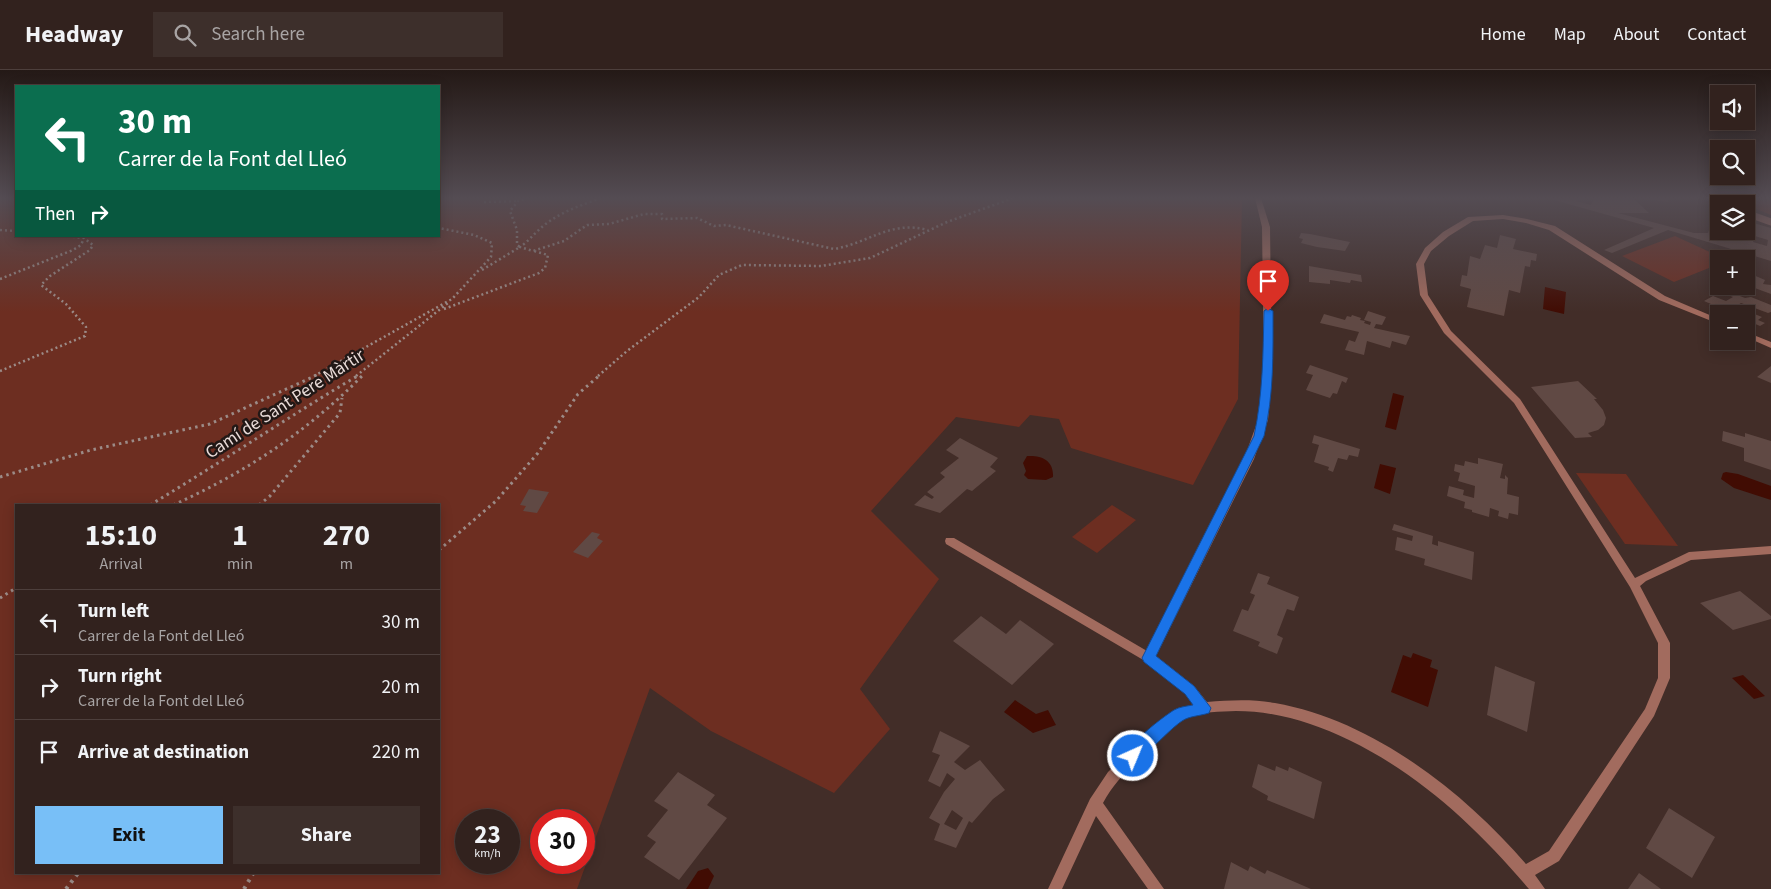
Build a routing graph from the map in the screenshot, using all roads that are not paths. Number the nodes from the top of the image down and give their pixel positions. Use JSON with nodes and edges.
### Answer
{"nodes":[{"id":1,"x":1266,"y":236,"type":"edge"},
{"id":2,"x":1444,"y":236,"type":"edge"},
{"id":3,"x":1566,"y":236,"type":"edge"},
{"id":4,"x":1710,"y":318,"type":"edge"},
{"id":5,"x":1755,"y":338,"type":"edge"},
{"id":6,"x":1771,"y":345,"type":"edge"},
{"id":7,"x":950,"y":541,"type":"dead end"},
{"id":8,"x":1771,"y":550,"type":"edge"},
{"id":9,"x":1634,"y":585,"type":"junction"},
{"id":10,"x":1149,"y":658,"type":"junction"},
{"id":11,"x":1204,"y":708,"type":"junction"},
{"id":12,"x":1095,"y":803,"type":"junction"},
{"id":13,"x":1525,"y":873,"type":"junction"},
{"id":14,"x":1055,"y":889,"type":"edge"},
{"id":15,"x":1157,"y":889,"type":"edge"},
{"id":16,"x":1538,"y":889,"type":"edge"}],
"edges":[{"from":1,"to":10,"type":"street"},
{"from":2,"to":9,"type":"street"},
{"from":3,"to":4,"type":"street"},
{"from":5,"to":6,"type":"street"},
{"from":7,"to":10,"type":"street"},
{"from":8,"to":9,"type":"street"},
{"from":9,"to":13,"type":"street"},
{"from":10,"to":11,"type":"street"},
{"from":11,"to":12,"type":"street"},
{"from":11,"to":13,"type":"street"},
{"from":12,"to":14,"type":"street"},
{"from":12,"to":15,"type":"street"},
{"from":13,"to":16,"type":"street"}]}
